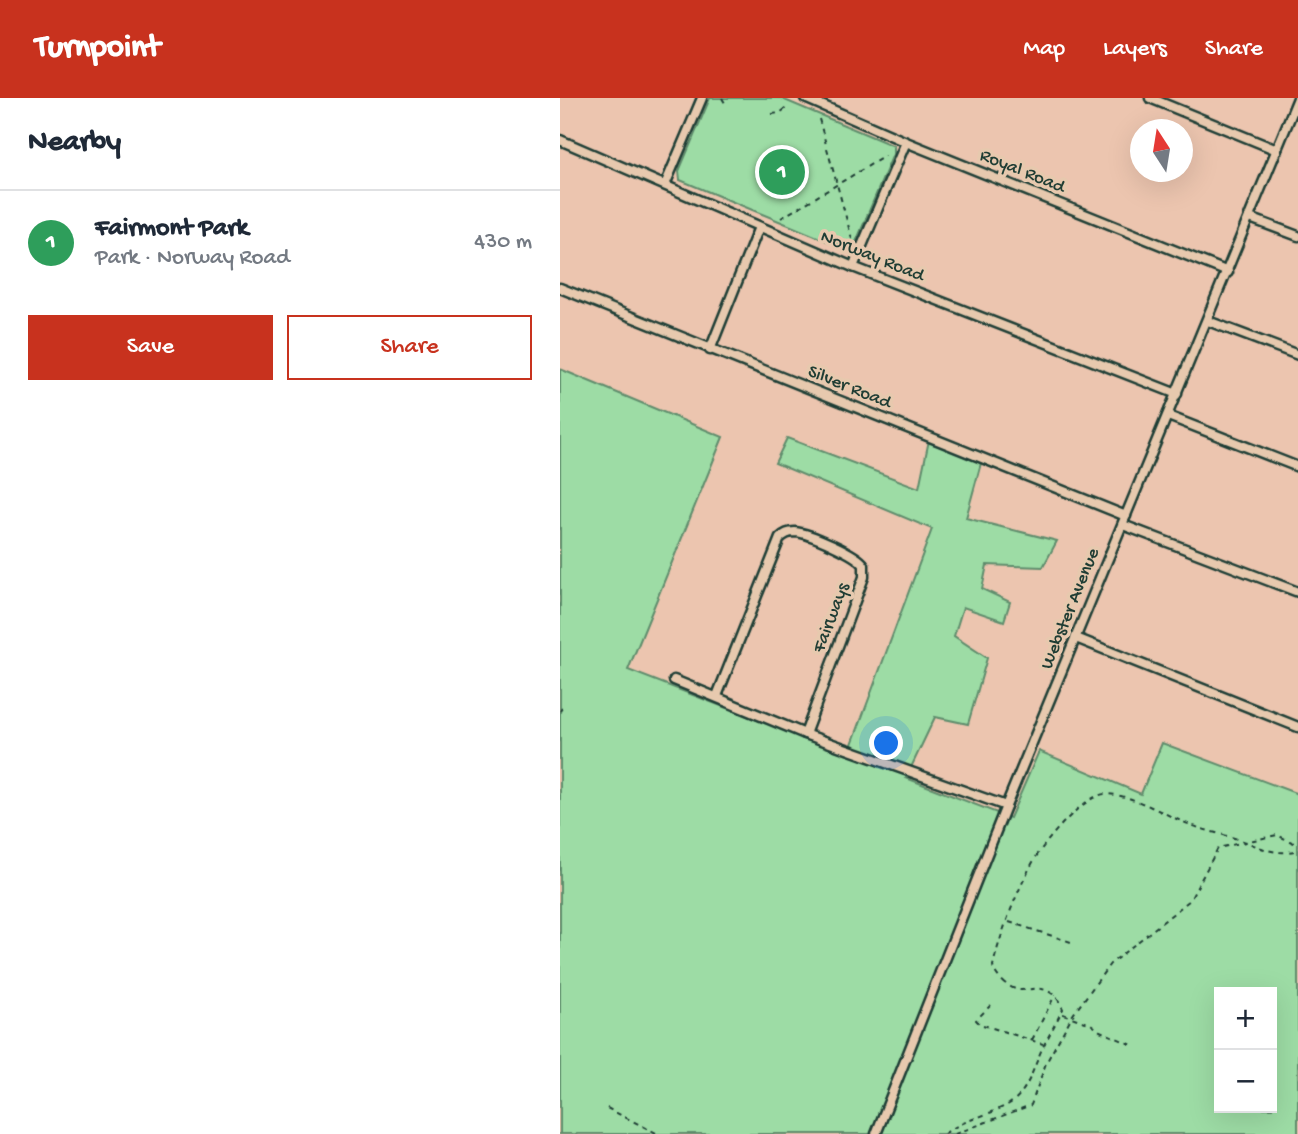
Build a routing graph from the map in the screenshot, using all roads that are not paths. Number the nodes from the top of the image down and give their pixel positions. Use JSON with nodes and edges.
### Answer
{"nodes":[{"id":1,"x":702,"y":98,"type":"edge"},
{"id":2,"x":1150,"y":98,"type":"edge"},
{"id":3,"x":1298,"y":98,"type":"edge"},
{"id":4,"x":811,"y":99,"type":"edge"},
{"id":5,"x":1294,"y":120,"type":"edge"},
{"id":6,"x":560,"y":140,"type":"edge"},
{"id":7,"x":906,"y":142,"type":"junction"},
{"id":8,"x":1278,"y":149,"type":"junction"},
{"id":9,"x":665,"y":185,"type":"junction"},
{"id":10,"x":1250,"y":218,"type":"junction"},
{"id":11,"x":759,"y":227,"type":"junction"},
{"id":12,"x":1298,"y":236,"type":"edge"},
{"id":13,"x":853,"y":267,"type":"junction"},
{"id":14,"x":1228,"y":272,"type":"junction"},
{"id":15,"x":560,"y":288,"type":"edge"},
{"id":16,"x":1208,"y":320,"type":"junction"},
{"id":17,"x":710,"y":350,"type":"junction"},
{"id":18,"x":1298,"y":355,"type":"edge"},
{"id":19,"x":1177,"y":394,"type":"junction"},
{"id":20,"x":1168,"y":416,"type":"junction"},
{"id":21,"x":1298,"y":467,"type":"edge"},
{"id":22,"x":1125,"y":521,"type":"junction"},
{"id":23,"x":1298,"y":592,"type":"edge"},
{"id":24,"x":1076,"y":638,"type":"junction"},
{"id":25,"x":674,"y":680,"type":"dead end"},
{"id":26,"x":717,"y":696,"type":"junction"},
{"id":27,"x":1298,"y":727,"type":"edge"},
{"id":28,"x":805,"y":734,"type":"junction"},
{"id":29,"x":1006,"y":806,"type":"junction"},
{"id":30,"x":876,"y":1134,"type":"edge"}],
"edges":[{"from":1,"to":9,"type":"street"},
{"from":2,"to":8,"type":"street"},
{"from":3,"to":5,"type":"street","name":"Webster Avenue"},
{"from":4,"to":7,"type":"street","name":"Royal Road"},
{"from":5,"to":8,"type":"street","name":"Webster Avenue"},
{"from":6,"to":9,"type":"street","name":"Norway Road"},
{"from":7,"to":13,"type":"street"},
{"from":7,"to":14,"type":"street","name":"Royal Road"},
{"from":8,"to":10,"type":"street","name":"Webster Avenue"},
{"from":9,"to":11,"type":"street","name":"Norway Road"},
{"from":10,"to":12,"type":"street"},
{"from":10,"to":14,"type":"street","name":"Webster Avenue"},
{"from":11,"to":13,"type":"street","name":"Norway Road"},
{"from":11,"to":17,"type":"street"},
{"from":13,"to":19,"type":"street","name":"Norway Road"},
{"from":14,"to":16,"type":"street","name":"Webster Avenue"},
{"from":15,"to":17,"type":"street","name":"Silver Road"},
{"from":16,"to":18,"type":"street"},
{"from":16,"to":19,"type":"street","name":"Webster Avenue"},
{"from":17,"to":22,"type":"street","name":"Silver Road"},
{"from":19,"to":20,"type":"street","name":"Webster Avenue"},
{"from":20,"to":21,"type":"street"},
{"from":20,"to":22,"type":"street","name":"Webster Avenue"},
{"from":22,"to":23,"type":"street","name":"Silver Road"},
{"from":22,"to":24,"type":"street","name":"Webster Avenue"},
{"from":24,"to":27,"type":"street"},
{"from":24,"to":29,"type":"street","name":"Webster Avenue"},
{"from":25,"to":26,"type":"street"},
{"from":26,"to":28,"type":"street"},
{"from":26,"to":28,"type":"street","name":"Fairways"},
{"from":28,"to":29,"type":"street"},
{"from":29,"to":30,"type":"street","name":"Webster Avenue"}]}
